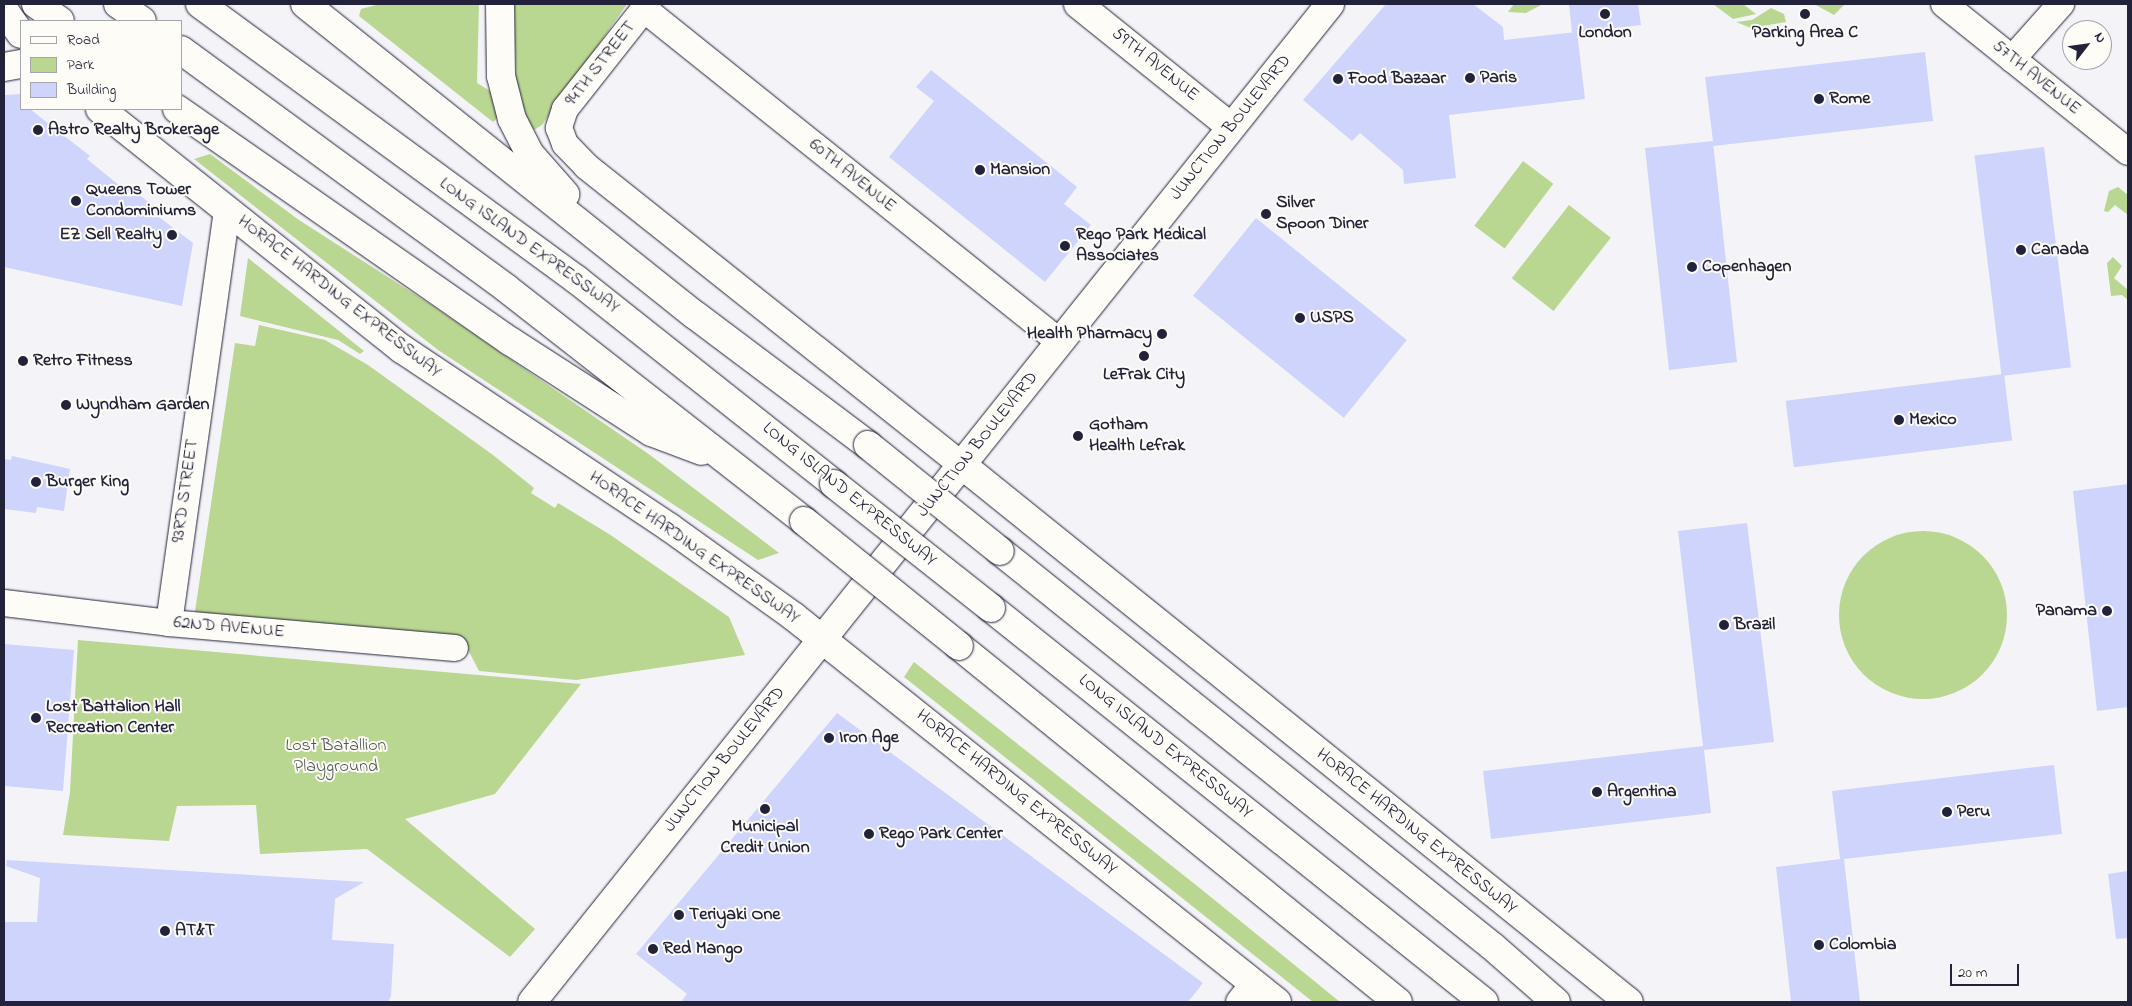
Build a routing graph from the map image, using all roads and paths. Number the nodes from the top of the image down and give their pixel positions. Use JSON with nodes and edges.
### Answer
{"nodes":[{"id":1,"x":36,"y":4,"type":"edge"},
{"id":2,"x":118,"y":4,"type":"edge"},
{"id":3,"x":200,"y":4,"type":"edge"},
{"id":4,"x":305,"y":4,"type":"edge"},
{"id":5,"x":500,"y":4,"type":"edge"},
{"id":6,"x":1078,"y":4,"type":"edge"},
{"id":7,"x":1330,"y":4,"type":"edge"},
{"id":8,"x":1944,"y":4,"type":"edge"},
{"id":9,"x":2061,"y":4,"type":"edge"},
{"id":10,"x":646,"y":6,"type":"edge"},
{"id":11,"x":4,"y":10,"type":"edge"},
{"id":12,"x":59,"y":20,"type":"edge"},
{"id":13,"x":141,"y":20,"type":"edge"},
{"id":14,"x":20,"y":33,"type":"edge"},
{"id":15,"x":182,"y":51,"type":"edge"},
{"id":16,"x":2012,"y":59,"type":"junction"},
{"id":17,"x":20,"y":64,"type":"edge"},
{"id":18,"x":4,"y":67,"type":"edge"},
{"id":19,"x":101,"y":110,"type":"edge"},
{"id":20,"x":178,"y":110,"type":"edge"},
{"id":21,"x":1231,"y":127,"type":"junction"},
{"id":22,"x":559,"y":128,"type":"joint"},
{"id":23,"x":2128,"y":152,"type":"edge"},
{"id":24,"x":227,"y":210,"type":"junction"},
{"id":25,"x":1060,"y":342,"type":"junction"},
{"id":26,"x":798,"y":390,"type":"junction"},
{"id":27,"x":725,"y":459,"type":"junction"},
{"id":28,"x":962,"y":465,"type":"junction"},
{"id":29,"x":4,"y":603,"type":"edge"},
{"id":30,"x":170,"y":623,"type":"junction"},
{"id":31,"x":822,"y":639,"type":"junction"},
{"id":32,"x":455,"y":648,"type":"dead end"},
{"id":33,"x":1492,"y":946,"type":"junction"},
{"id":34,"x":1246,"y":993,"type":"edge"},
{"id":35,"x":532,"y":1002,"type":"edge"},
{"id":36,"x":1278,"y":1002,"type":"edge"},
{"id":37,"x":1398,"y":1002,"type":"edge"},
{"id":38,"x":1484,"y":1002,"type":"edge"},
{"id":39,"x":1556,"y":1002,"type":"edge"},
{"id":40,"x":1572,"y":1002,"type":"edge"},
{"id":41,"x":1629,"y":1002,"type":"edge"}],
"edges":[{"from":1,"to":12,"type":"main road"},
{"from":2,"to":13,"type":"main road"},
{"from":3,"to":38,"type":"main road","name":"LONG ISLAND EXPRESSWAY","bridge":true},
{"from":4,"to":26,"type":"main road"},
{"from":5,"to":26,"type":"main road"},
{"from":6,"to":21,"type":"main road","name":"59TH AVENUE"},
{"from":7,"to":21,"type":"main road","name":"JUNCTION BOULEVARD"},
{"from":8,"to":16,"type":"street","name":"57TH AVENUE"},
{"from":9,"to":16,"type":"street"},
{"from":10,"to":22,"type":"street","name":"94TH STREET"},
{"from":10,"to":25,"type":"street","name":"60TH AVENUE"},
{"from":11,"to":14,"type":"main road"},
{"from":15,"to":27,"type":"main road"},
{"from":16,"to":23,"type":"street","name":"57TH AVENUE"},
{"from":17,"to":18,"type":"main road"},
{"from":19,"to":24,"type":"main road","name":"HORACE HARDING EXPRESSWAY"},
{"from":20,"to":27,"type":"main road"},
{"from":21,"to":25,"type":"main road","name":"JUNCTION BOULEVARD"},
{"from":22,"to":28,"type":"street","name":"HORACE HARDING EXPRESSWAY"},
{"from":24,"to":30,"type":"street","name":"93RD STREET"},
{"from":24,"to":31,"type":"main road","name":"HORACE HARDING EXPRESSWAY"},
{"from":25,"to":28,"type":"main road","name":"JUNCTION BOULEVARD"},
{"from":26,"to":33,"type":"main road","bridge":true},
{"from":27,"to":37,"type":"main road","bridge":true},
{"from":28,"to":31,"type":"main road","name":"JUNCTION BOULEVARD"},
{"from":28,"to":41,"type":"main road","name":"HORACE HARDING EXPRESSWAY"},
{"from":29,"to":30,"type":"street","name":"62ND AVENUE"},
{"from":30,"to":32,"type":"street","name":"62ND AVENUE"},
{"from":31,"to":34,"type":"main road","name":"HORACE HARDING EXPRESSWAY"},
{"from":31,"to":35,"type":"main road","name":"JUNCTION BOULEVARD"},
{"from":33,"to":39,"type":"main road"},
{"from":33,"to":40,"type":"main road"},
{"from":34,"to":36,"type":"main road","name":"HORACE HARDING EXPRESSWAY"}]}
